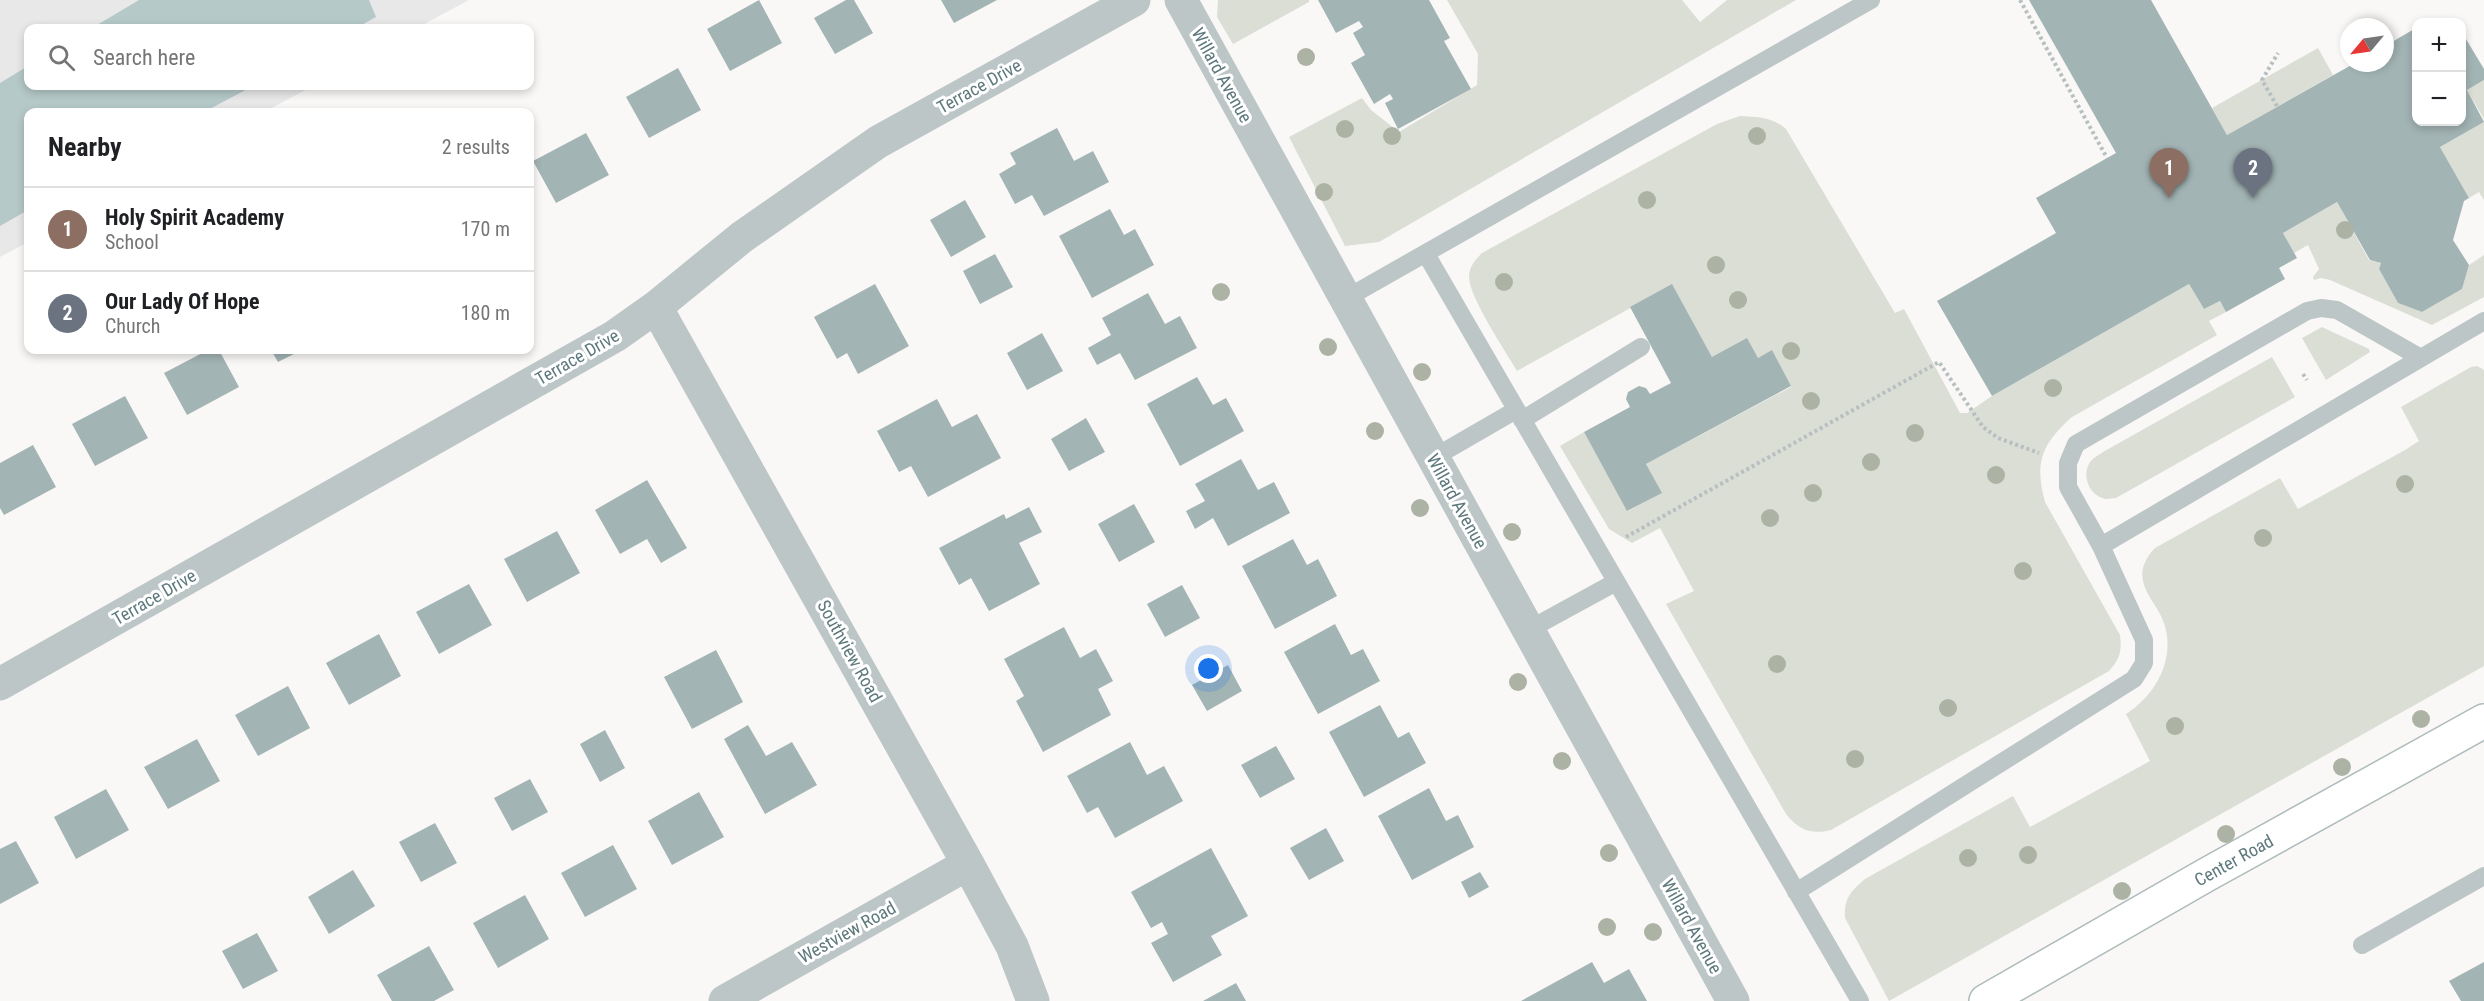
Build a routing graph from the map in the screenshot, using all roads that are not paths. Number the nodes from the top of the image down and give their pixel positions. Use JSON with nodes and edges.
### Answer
{"nodes":[{"id":1,"x":1134,"y":0,"type":"edge"},
{"id":2,"x":1181,"y":0,"type":"edge"},
{"id":3,"x":1871,"y":0,"type":"edge"},
{"id":4,"x":1426,"y":255,"type":"junction"},
{"id":5,"x":1345,"y":299,"type":"junction"},
{"id":6,"x":656,"y":307,"type":"junction"},
{"id":7,"x":2484,"y":321,"type":"edge"},
{"id":8,"x":1641,"y":347,"type":"dead end"},
{"id":9,"x":2421,"y":357,"type":"junction"},
{"id":10,"x":1519,"y":415,"type":"junction"},
{"id":11,"x":1433,"y":458,"type":"junction"},
{"id":12,"x":2101,"y":546,"type":"junction"},
{"id":13,"x":1616,"y":582,"type":"junction"},
{"id":14,"x":1528,"y":630,"type":"junction"},
{"id":15,"x":0,"y":684,"type":"edge"},
{"id":16,"x":2484,"y":720,"type":"edge"},
{"id":17,"x":968,"y":864,"type":"junction"},
{"id":18,"x":2484,"y":876,"type":"edge"},
{"id":19,"x":1796,"y":892,"type":"junction"},
{"id":20,"x":2362,"y":945,"type":"dead end"},
{"id":21,"x":725,"y":1001,"type":"edge"},
{"id":22,"x":1033,"y":1001,"type":"edge"},
{"id":23,"x":1733,"y":1001,"type":"edge"},
{"id":24,"x":1860,"y":1001,"type":"edge"},
{"id":25,"x":1986,"y":1001,"type":"edge"}],
"edges":[{"from":1,"to":6,"type":"street","name":"Terrace Drive"},
{"from":2,"to":5,"type":"street","name":"Willard Avenue"},
{"from":3,"to":4,"type":"lane"},
{"from":4,"to":5,"type":"lane"},
{"from":4,"to":10,"type":"lane"},
{"from":5,"to":11,"type":"street","name":"Willard Avenue"},
{"from":6,"to":15,"type":"street","name":"Terrace Drive"},
{"from":6,"to":17,"type":"street","name":"Southview Road"},
{"from":7,"to":9,"type":"lane"},
{"from":8,"to":10,"type":"lane"},
{"from":9,"to":12,"type":"lane"},
{"from":9,"to":12,"type":"lane"},
{"from":10,"to":11,"type":"lane"},
{"from":10,"to":13,"type":"lane"},
{"from":11,"to":14,"type":"street","name":"Willard Avenue"},
{"from":12,"to":19,"type":"lane"},
{"from":13,"to":14,"type":"lane"},
{"from":13,"to":19,"type":"lane"},
{"from":14,"to":23,"type":"street","name":"Willard Avenue"},
{"from":16,"to":25,"type":"main road","name":"Center Road"},
{"from":17,"to":21,"type":"street","name":"Westview Road"},
{"from":17,"to":22,"type":"street","name":"Southview Road"},
{"from":18,"to":20,"type":"lane"},
{"from":19,"to":24,"type":"lane"}]}
